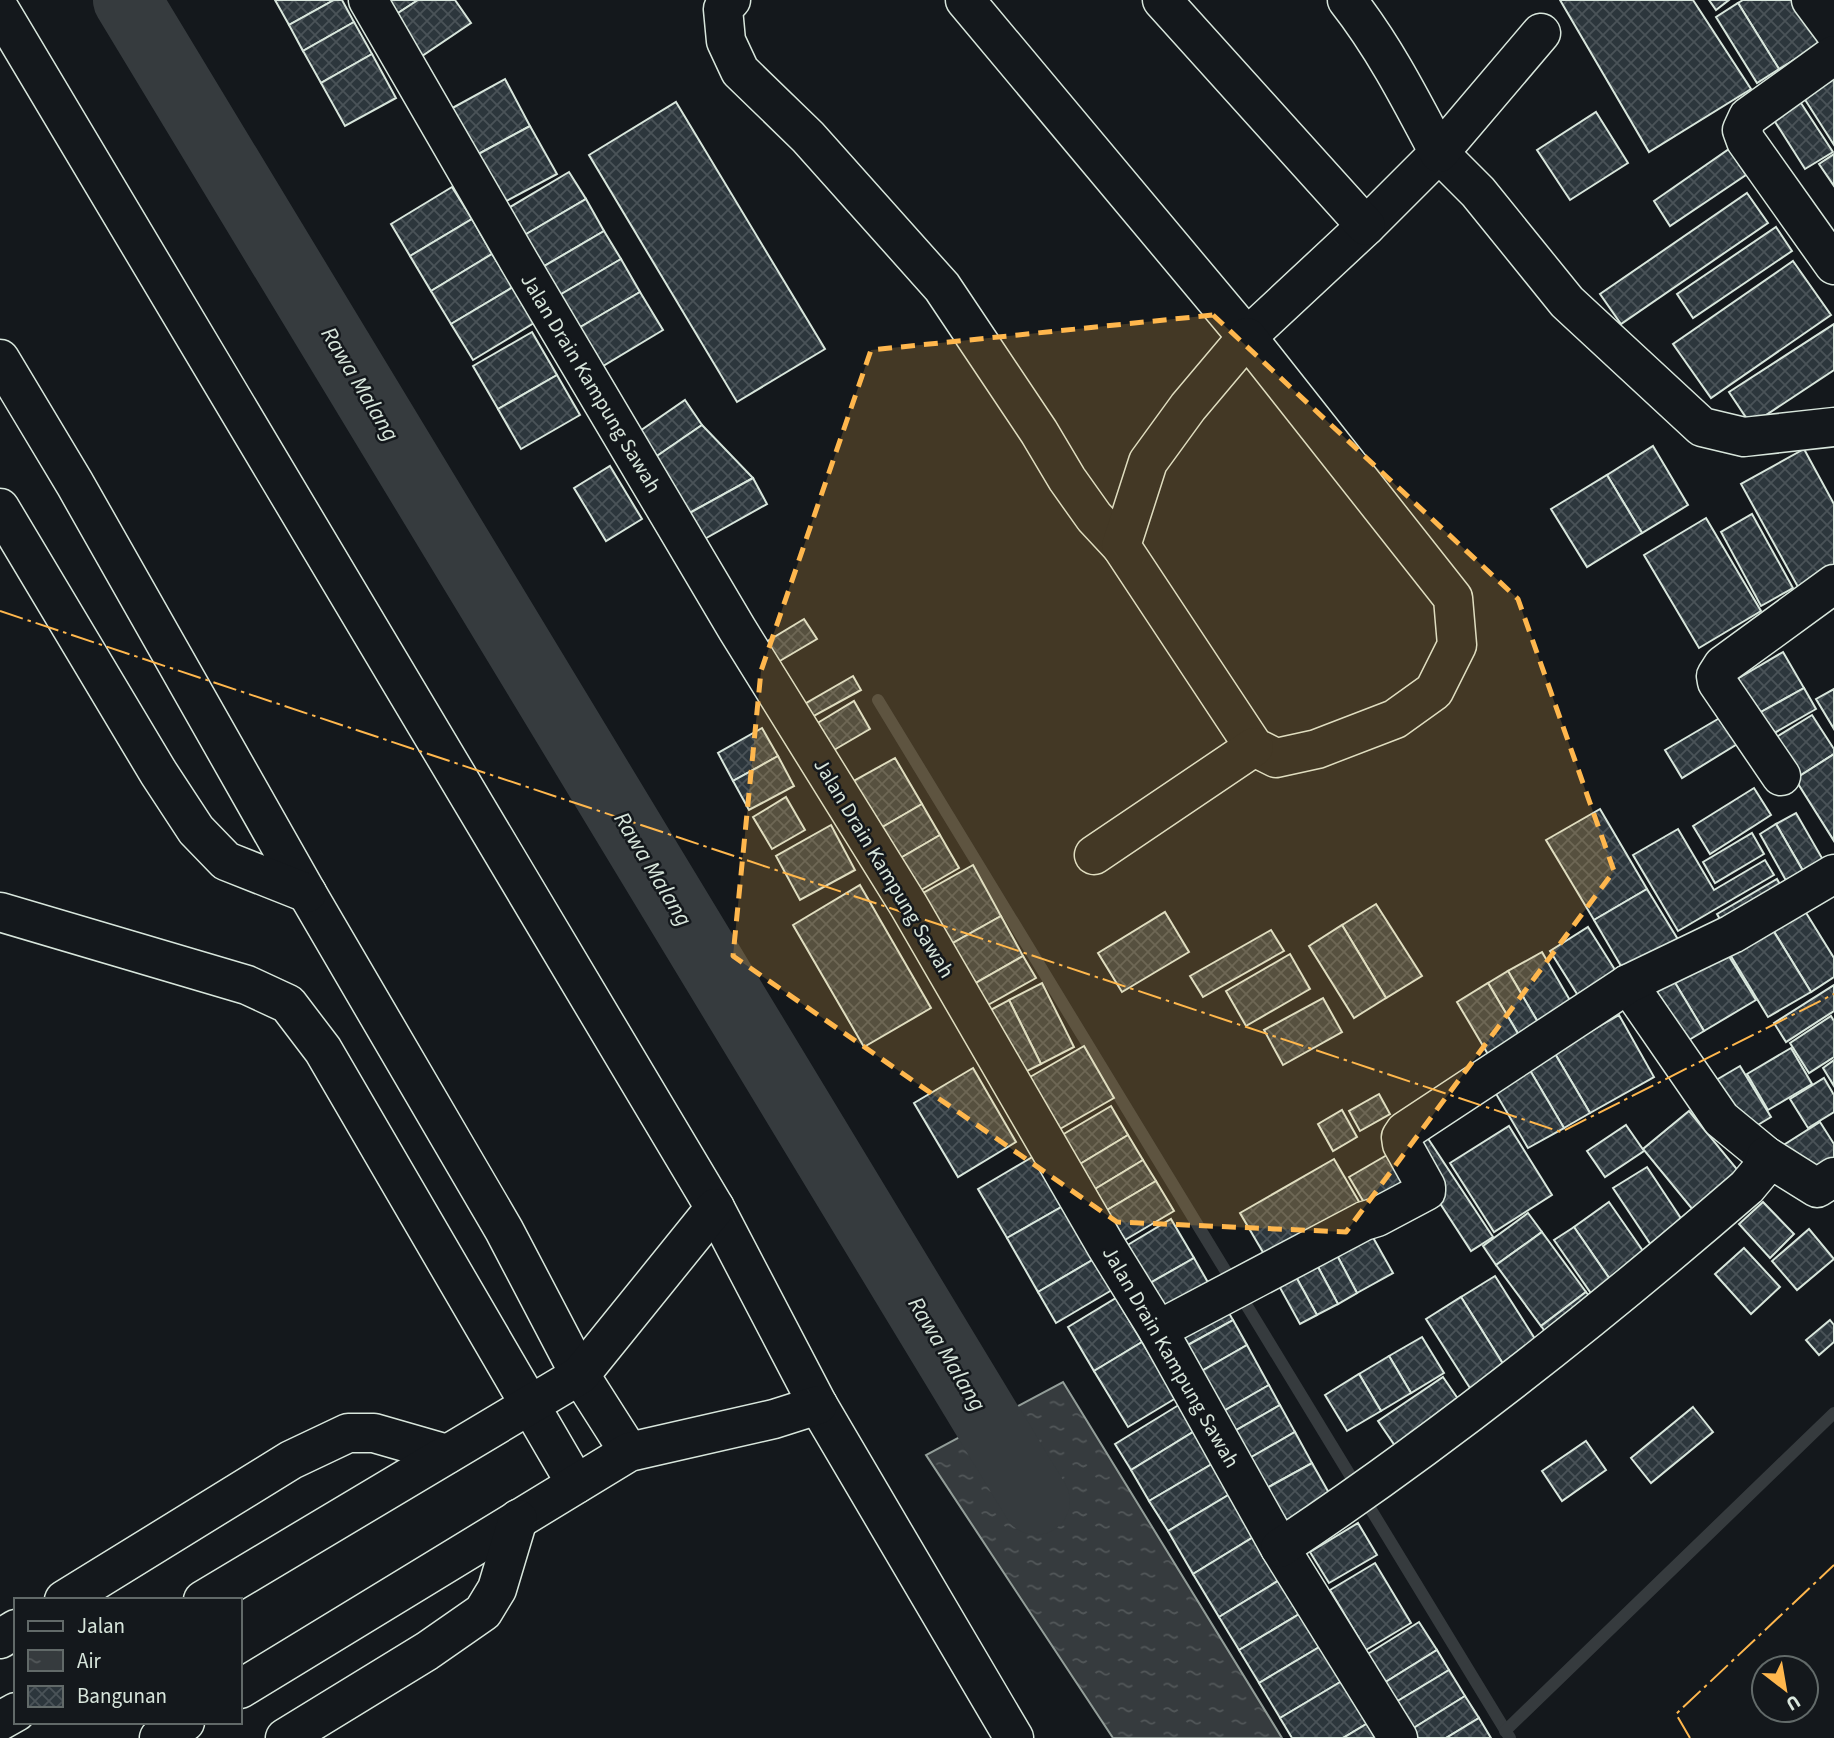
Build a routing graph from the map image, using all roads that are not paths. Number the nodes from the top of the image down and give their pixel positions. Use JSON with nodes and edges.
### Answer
{"nodes":[{"id":1,"x":369,"y":0,"type":"edge"},
{"id":2,"x":731,"y":0,"type":"edge"},
{"id":3,"x":965,"y":0,"type":"edge"},
{"id":4,"x":1162,"y":0,"type":"edge"},
{"id":5,"x":1347,"y":0,"type":"edge"},
{"id":6,"x":1811,"y":0,"type":"edge"},
{"id":7,"x":0,"y":10,"type":"edge"},
{"id":8,"x":1834,"y":32,"type":"edge"},
{"id":9,"x":1541,"y":33,"type":"dead end"},
{"id":10,"x":1834,"y":55,"type":"edge"},
{"id":11,"x":1439,"y":153,"type":"junction"},
{"id":12,"x":1366,"y":226,"type":"junction"},
{"id":13,"x":1834,"y":265,"type":"edge"},
{"id":14,"x":1247,"y":337,"type":"junction"},
{"id":15,"x":0,"y":359,"type":"edge"},
{"id":16,"x":1834,"y":428,"type":"edge"},
{"id":17,"x":0,"y":508,"type":"edge"},
{"id":18,"x":1121,"y":546,"type":"junction"},
{"id":19,"x":1834,"y":584,"type":"edge"},
{"id":20,"x":1254,"y":747,"type":"junction"},
{"id":21,"x":1781,"y":776,"type":"dead end"},
{"id":22,"x":1094,"y":855,"type":"dead end"},
{"id":23,"x":1834,"y":874,"type":"edge"},
{"id":24,"x":307,"y":893,"type":"junction"},
{"id":25,"x":0,"y":912,"type":"edge"},
{"id":26,"x":1628,"y":984,"type":"junction"},
{"id":27,"x":1766,"y":1156,"type":"junction"},
{"id":28,"x":1834,"y":1177,"type":"edge"},
{"id":29,"x":715,"y":1208,"type":"junction"},
{"id":30,"x":1158,"y":1330,"type":"junction"},
{"id":31,"x":580,"y":1375,"type":"junction"},
{"id":32,"x":529,"y":1405,"type":"junction"},
{"id":33,"x":818,"y":1405,"type":"junction"},
{"id":34,"x":629,"y":1452,"type":"junction"},
{"id":35,"x":447,"y":1454,"type":"junction"},
{"id":36,"x":576,"y":1484,"type":"junction"},
{"id":37,"x":518,"y":1519,"type":"junction"},
{"id":38,"x":1280,"y":1548,"type":"junction"},
{"id":39,"x":67,"y":1598,"type":"edge"},
{"id":40,"x":207,"y":1598,"type":"edge"},
{"id":41,"x":242,"y":1688,"type":"edge"},
{"id":42,"x":182,"y":1724,"type":"edge"},
{"id":43,"x":159,"y":1738,"type":"edge"},
{"id":44,"x":285,"y":1738,"type":"edge"},
{"id":45,"x":1014,"y":1738,"type":"edge"},
{"id":46,"x":1398,"y":1738,"type":"edge"}],
"edges":[{"from":1,"to":30,"type":"street","name":"Jalan Drain Kampung Sawah"},
{"from":2,"to":18,"type":"street"},
{"from":3,"to":14,"type":"street"},
{"from":4,"to":12,"type":"street"},
{"from":5,"to":11,"type":"street"},
{"from":6,"to":8,"type":"street"},
{"from":7,"to":29,"type":"street"},
{"from":9,"to":11,"type":"street"},
{"from":10,"to":13,"type":"street"},
{"from":11,"to":12,"type":"street"},
{"from":11,"to":16,"type":"street"},
{"from":12,"to":14,"type":"street"},
{"from":14,"to":18,"type":"street"},
{"from":14,"to":20,"type":"street"},
{"from":15,"to":24,"type":"street"},
{"from":17,"to":24,"type":"street"},
{"from":18,"to":20,"type":"street"},
{"from":19,"to":21,"type":"street"},
{"from":20,"to":22,"type":"street"},
{"from":23,"to":26,"type":"street"},
{"from":24,"to":31,"type":"street"},
{"from":25,"to":32,"type":"street"},
{"from":26,"to":27,"type":"street"},
{"from":26,"to":30,"type":"street"},
{"from":27,"to":28,"type":"street"},
{"from":27,"to":38,"type":"street"},
{"from":29,"to":31,"type":"street"},
{"from":29,"to":33,"type":"street"},
{"from":30,"to":38,"type":"street","name":"Jalan Drain Kampung Sawah"},
{"from":31,"to":32,"type":"street"},
{"from":31,"to":34,"type":"street"},
{"from":32,"to":35,"type":"street"},
{"from":32,"to":36,"type":"street"},
{"from":33,"to":34,"type":"street"},
{"from":33,"to":45,"type":"street"},
{"from":34,"to":36,"type":"street"},
{"from":35,"to":39,"type":"street"},
{"from":35,"to":40,"type":"street"},
{"from":36,"to":37,"type":"street"},
{"from":37,"to":41,"type":"street"},
{"from":37,"to":44,"type":"street"},
{"from":38,"to":46,"type":"street","name":"Jalan Drain Kampung Sawah"},
{"from":42,"to":43,"type":"street"}]}
